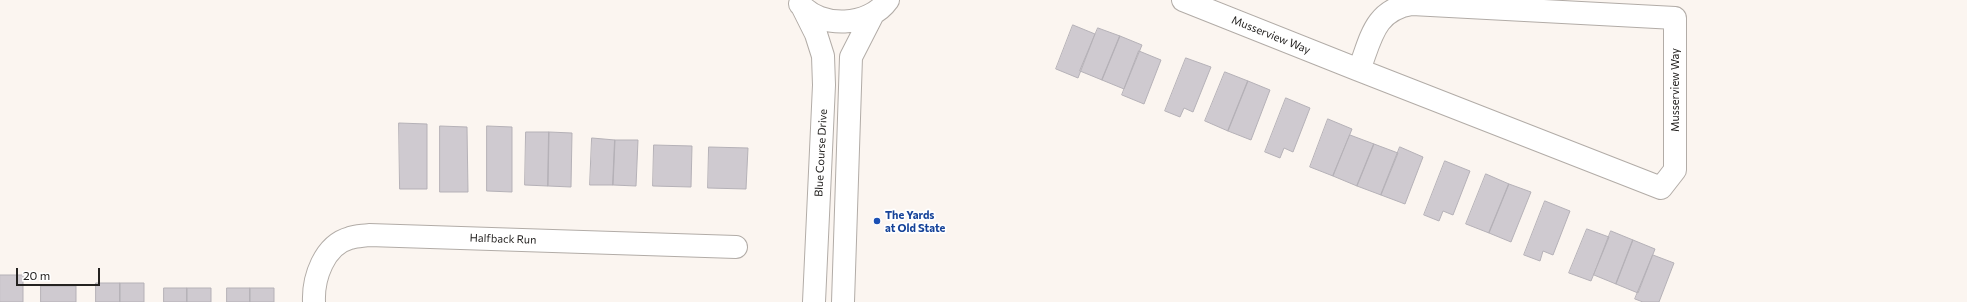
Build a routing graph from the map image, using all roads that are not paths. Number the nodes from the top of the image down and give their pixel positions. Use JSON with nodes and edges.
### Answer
{"nodes":[{"id":1,"x":1183,"y":0,"type":"edge"},
{"id":2,"x":800,"y":4,"type":"edge"},
{"id":3,"x":881,"y":7,"type":"edge"},
{"id":4,"x":1359,"y":70,"type":"junction"},
{"id":5,"x":736,"y":247,"type":"dead end"},
{"id":6,"x":314,"y":302,"type":"edge"},
{"id":7,"x":814,"y":302,"type":"edge"},
{"id":8,"x":843,"y":302,"type":"edge"}],
"edges":[{"from":1,"to":4,"type":"street","name":"Musserview Way"},
{"from":2,"to":3,"type":"street","name":"Blue Course Drive"},
{"from":2,"to":7,"type":"street","name":"Blue Course Drive"},
{"from":3,"to":8,"type":"street","name":"Blue Course Drive"},
{"from":4,"to":4,"type":"street","name":"Musserview Way"},
{"from":5,"to":6,"type":"street","name":"Halfback Run"}]}
